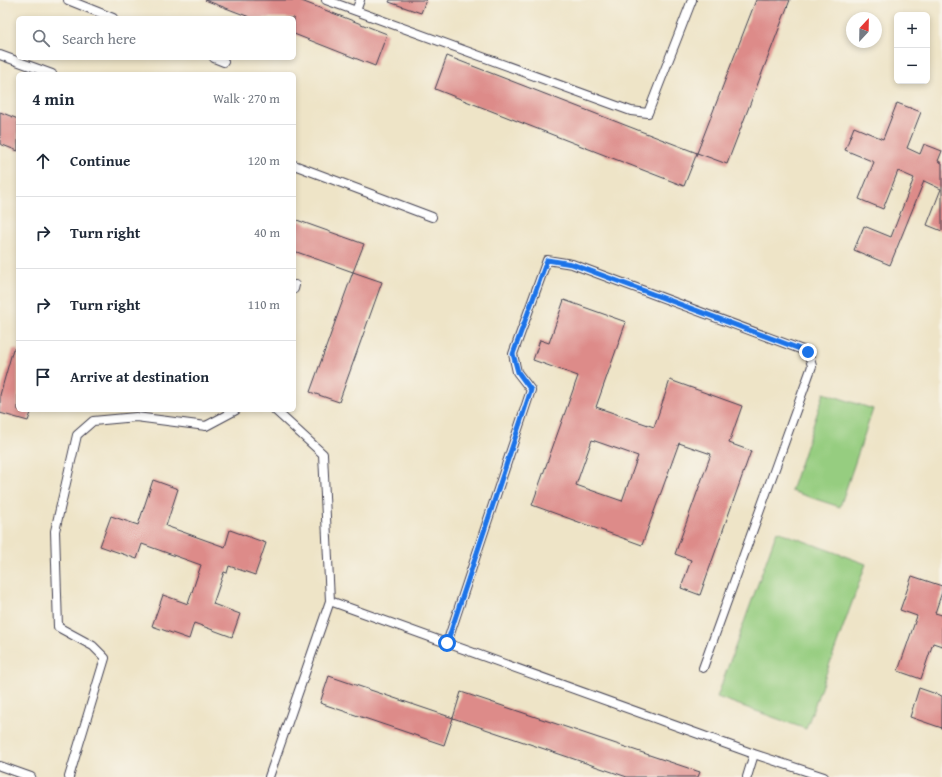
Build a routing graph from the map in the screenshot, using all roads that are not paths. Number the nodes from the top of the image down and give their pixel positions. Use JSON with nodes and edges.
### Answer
{"nodes":[{"id":1,"x":68,"y":0,"type":"edge"},
{"id":2,"x":326,"y":0,"type":"edge"},
{"id":3,"x":360,"y":0,"type":"edge"},
{"id":4,"x":692,"y":0,"type":"edge"},
{"id":5,"x":356,"y":11,"type":"junction"},
{"id":6,"x":108,"y":16,"type":"edge"},
{"id":7,"x":0,"y":54,"type":"edge"},
{"id":8,"x":219,"y":60,"type":"edge"},
{"id":9,"x":224,"y":62,"type":"dead end"},
{"id":10,"x":47,"y":72,"type":"edge"},
{"id":11,"x":296,"y":166,"type":"edge"},
{"id":12,"x":432,"y":217,"type":"dead end"},
{"id":13,"x":232,"y":412,"type":"edge"},
{"id":14,"x":277,"y":412,"type":"edge"},
{"id":15,"x":330,"y":601,"type":"junction"},
{"id":16,"x":447,"y":643,"type":"junction"},
{"id":17,"x":703,"y":668,"type":"dead end"},
{"id":18,"x":754,"y":754,"type":"junction"},
{"id":19,"x":0,"y":766,"type":"edge"},
{"id":20,"x":31,"y":777,"type":"edge"},
{"id":21,"x":69,"y":777,"type":"edge"},
{"id":22,"x":269,"y":777,"type":"edge"},
{"id":23,"x":747,"y":777,"type":"edge"},
{"id":24,"x":824,"y":777,"type":"edge"}],
"edges":[{"from":1,"to":6,"type":"lane"},
{"from":2,"to":5,"type":"lane"},
{"from":3,"to":5,"type":"lane"},
{"from":4,"to":5,"type":"lane"},
{"from":7,"to":10,"type":"lane"},
{"from":8,"to":9,"type":"lane"},
{"from":11,"to":12,"type":"lane"},
{"from":13,"to":21,"type":"lane"},
{"from":14,"to":15,"type":"lane"},
{"from":15,"to":16,"type":"lane"},
{"from":15,"to":22,"type":"lane"},
{"from":16,"to":17,"type":"lane"},
{"from":16,"to":18,"type":"lane"},
{"from":18,"to":23,"type":"lane"},
{"from":18,"to":24,"type":"lane"},
{"from":19,"to":20,"type":"lane"}]}
